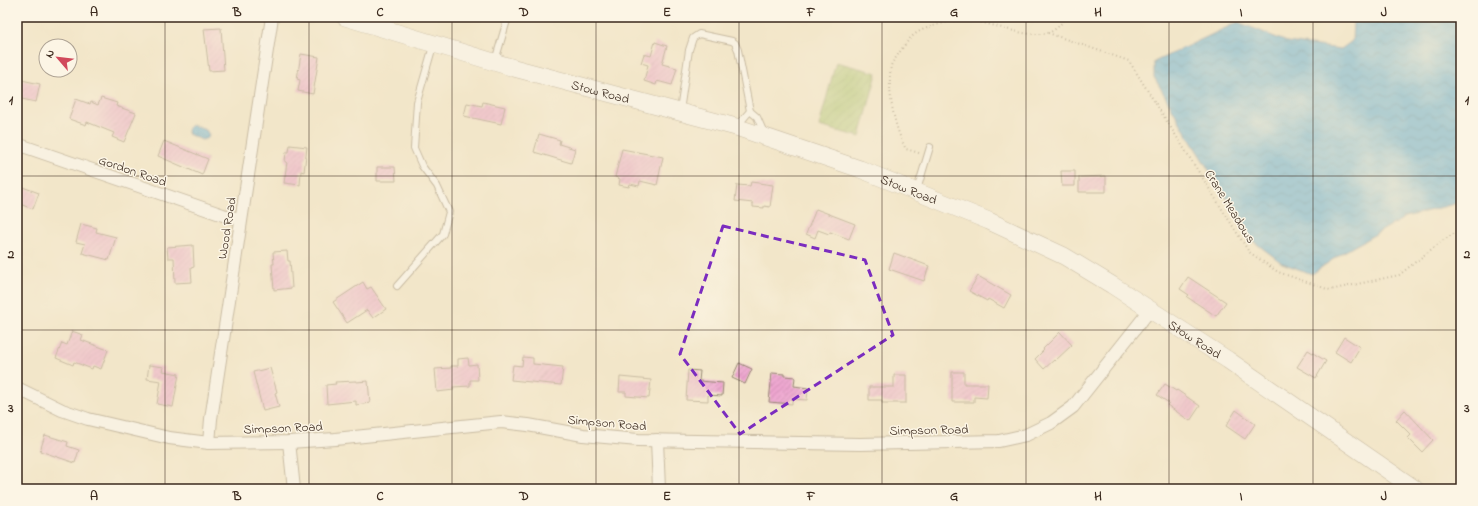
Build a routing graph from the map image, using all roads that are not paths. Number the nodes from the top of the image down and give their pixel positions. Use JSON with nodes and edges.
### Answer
{"nodes":[{"id":1,"x":272,"y":17,"type":"edge"},
{"id":2,"x":345,"y":17,"type":"edge"},
{"id":3,"x":508,"y":17,"type":"edge"},
{"id":4,"x":434,"y":44,"type":"junction"},
{"id":5,"x":495,"y":63,"type":"junction"},
{"id":6,"x":680,"y":111,"type":"junction"},
{"id":7,"x":750,"y":111,"type":"junction"},
{"id":8,"x":736,"y":127,"type":"junction"},
{"id":9,"x":767,"y":138,"type":"junction"},
{"id":10,"x":17,"y":144,"type":"edge"},
{"id":11,"x":930,"y":147,"type":"dead end"},
{"id":12,"x":917,"y":192,"type":"junction"},
{"id":13,"x":241,"y":219,"type":"junction"},
{"id":14,"x":397,"y":286,"type":"dead end"},
{"id":15,"x":1150,"y":310,"type":"junction"},
{"id":16,"x":17,"y":388,"type":"edge"},
{"id":17,"x":658,"y":440,"type":"junction"},
{"id":18,"x":289,"y":442,"type":"junction"},
{"id":19,"x":209,"y":443,"type":"junction"},
{"id":20,"x":294,"y":489,"type":"edge"},
{"id":21,"x":659,"y":489,"type":"edge"},
{"id":22,"x":1415,"y":489,"type":"edge"}],
"edges":[{"from":1,"to":13,"type":"street","name":"Wood Road"},
{"from":2,"to":4,"type":"street","name":"Stow Road"},
{"from":3,"to":5,"type":"lane"},
{"from":4,"to":5,"type":"street","name":"Stow Road"},
{"from":4,"to":14,"type":"lane"},
{"from":5,"to":6,"type":"street","name":"Stow Road"},
{"from":6,"to":7,"type":"lane"},
{"from":6,"to":8,"type":"street","name":"Stow Road"},
{"from":7,"to":8,"type":"lane"},
{"from":7,"to":9,"type":"lane"},
{"from":8,"to":9,"type":"street","name":"Stow Road"},
{"from":9,"to":12,"type":"street","name":"Stow Road"},
{"from":10,"to":13,"type":"street","name":"Gordon Road"},
{"from":11,"to":12,"type":"lane"},
{"from":12,"to":15,"type":"street","name":"Stow Road"},
{"from":13,"to":19,"type":"street","name":"Wood Road"},
{"from":15,"to":17,"type":"street","name":"Simpson Road"},
{"from":15,"to":22,"type":"street","name":"Stow Road"},
{"from":16,"to":19,"type":"street","name":"Simpson Road"},
{"from":17,"to":18,"type":"street","name":"Simpson Road"},
{"from":17,"to":21,"type":"street"},
{"from":18,"to":19,"type":"street","name":"Simpson Road"},
{"from":18,"to":20,"type":"street"}]}
